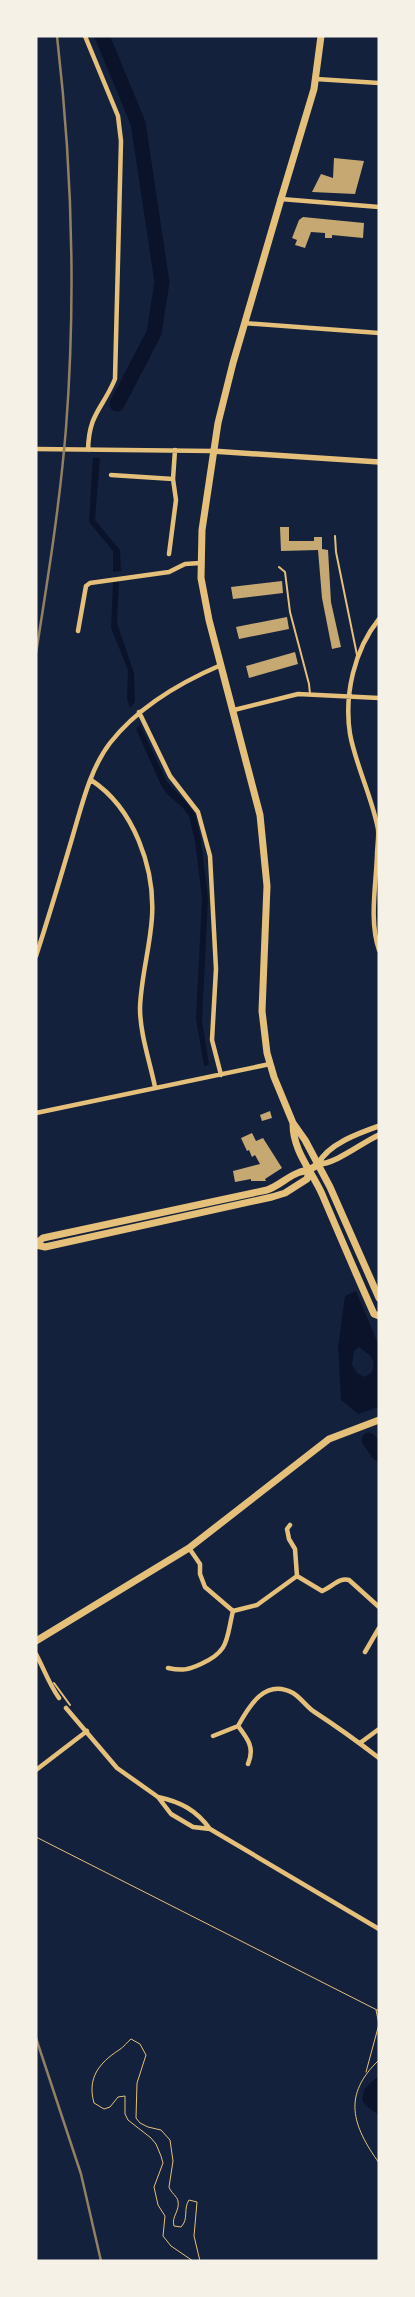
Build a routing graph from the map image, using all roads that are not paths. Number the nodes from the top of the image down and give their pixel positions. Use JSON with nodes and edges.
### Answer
{"nodes":[{"id":1,"x":86,"y":36,"type":"edge"},
{"id":2,"x":321,"y":36,"type":"edge"},
{"id":3,"x":316,"y":79,"type":"junction"},
{"id":4,"x":379,"y":84,"type":"edge"},
{"id":5,"x":281,"y":199,"type":"junction"},
{"id":6,"x":379,"y":207,"type":"edge"},
{"id":7,"x":244,"y":323,"type":"junction"},
{"id":8,"x":379,"y":333,"type":"edge"},
{"id":9,"x":36,"y":449,"type":"edge"},
{"id":10,"x":88,"y":450,"type":"junction"},
{"id":11,"x":175,"y":450,"type":"junction"},
{"id":12,"x":212,"y":451,"type":"junction"},
{"id":13,"x":379,"y":462,"type":"edge"},
{"id":14,"x":111,"y":475,"type":"dead end"},
{"id":15,"x":173,"y":479,"type":"junction"},
{"id":16,"x":335,"y":536,"type":"dead end"},
{"id":17,"x":169,"y":554,"type":"dead end"},
{"id":18,"x":200,"y":563,"type":"junction"},
{"id":19,"x":279,"y":567,"type":"dead end"},
{"id":20,"x":379,"y":619,"type":"edge"},
{"id":21,"x":78,"y":631,"type":"dead end"},
{"id":22,"x":357,"y":657,"type":"junction"},
{"id":23,"x":221,"y":664,"type":"junction"},
{"id":24,"x":310,"y":694,"type":"junction"},
{"id":25,"x":350,"y":696,"type":"junction"},
{"id":26,"x":379,"y":698,"type":"edge"},
{"id":27,"x":234,"y":710,"type":"junction"},
{"id":28,"x":139,"y":712,"type":"junction"},
{"id":29,"x":91,"y":780,"type":"junction"},
{"id":30,"x":378,"y":830,"type":"edge"},
{"id":31,"x":379,"y":950,"type":"edge"},
{"id":32,"x":36,"y":956,"type":"edge"},
{"id":33,"x":270,"y":1064,"type":"junction"},
{"id":34,"x":221,"y":1075,"type":"junction"},
{"id":35,"x":156,"y":1087,"type":"junction"},
{"id":36,"x":36,"y":1113,"type":"edge"},
{"id":37,"x":293,"y":1123,"type":"junction"},
{"id":38,"x":379,"y":1126,"type":"edge"},
{"id":39,"x":379,"y":1135,"type":"edge"},
{"id":40,"x":318,"y":1164,"type":"junction"},
{"id":41,"x":309,"y":1172,"type":"junction"},
{"id":42,"x":254,"y":1193,"type":"junction"},
{"id":43,"x":256,"y":1201,"type":"junction"},
{"id":44,"x":139,"y":1217,"type":"junction"},
{"id":45,"x":141,"y":1226,"type":"junction"},
{"id":46,"x":36,"y":1244,"type":"edge"},
{"id":47,"x":379,"y":1298,"type":"edge"},
{"id":48,"x":379,"y":1316,"type":"edge"},
{"id":49,"x":379,"y":1420,"type":"edge"},
{"id":50,"x":290,"y":1525,"type":"dead end"},
{"id":51,"x":189,"y":1548,"type":"junction"},
{"id":52,"x":297,"y":1576,"type":"junction"},
{"id":53,"x":379,"y":1607,"type":"edge"},
{"id":54,"x":233,"y":1611,"type":"junction"},
{"id":55,"x":379,"y":1628,"type":"edge"},
{"id":56,"x":36,"y":1641,"type":"edge"},
{"id":57,"x":365,"y":1652,"type":"dead end"},
{"id":58,"x":36,"y":1654,"type":"edge"},
{"id":59,"x":168,"y":1668,"type":"dead end"},
{"id":60,"x":52,"y":1682,"type":"junction"},
{"id":61,"x":59,"y":1698,"type":"dead end"},
{"id":62,"x":68,"y":1707,"type":"joint"},
{"id":63,"x":238,"y":1726,"type":"junction"},
{"id":64,"x":379,"y":1729,"type":"edge"},
{"id":65,"x":87,"y":1730,"type":"junction"},
{"id":66,"x":213,"y":1736,"type":"dead end"},
{"id":67,"x":360,"y":1743,"type":"junction"},
{"id":68,"x":379,"y":1758,"type":"edge"},
{"id":69,"x":248,"y":1764,"type":"dead end"},
{"id":70,"x":36,"y":1770,"type":"edge"},
{"id":71,"x":158,"y":1797,"type":"junction"},
{"id":72,"x":210,"y":1829,"type":"junction"},
{"id":73,"x":379,"y":1930,"type":"edge"}],
"edges":[{"from":1,"to":10,"type":"street"},
{"from":2,"to":3,"type":"main road"},
{"from":3,"to":4,"type":"street"},
{"from":3,"to":5,"type":"main road"},
{"from":5,"to":6,"type":"street"},
{"from":5,"to":7,"type":"main road"},
{"from":7,"to":8,"type":"street"},
{"from":7,"to":12,"type":"main road"},
{"from":9,"to":10,"type":"street"},
{"from":10,"to":11,"type":"street"},
{"from":11,"to":12,"type":"street"},
{"from":11,"to":15,"type":"street"},
{"from":12,"to":13,"type":"street"},
{"from":12,"to":18,"type":"main road"},
{"from":14,"to":15,"type":"street"},
{"from":15,"to":17,"type":"street"},
{"from":16,"to":22,"type":"lane"},
{"from":18,"to":21,"type":"street"},
{"from":18,"to":23,"type":"main road"},
{"from":19,"to":24,"type":"lane"},
{"from":20,"to":22,"type":"street"},
{"from":22,"to":25,"type":"street"},
{"from":23,"to":27,"type":"main road"},
{"from":23,"to":28,"type":"street"},
{"from":24,"to":25,"type":"street"},
{"from":24,"to":27,"type":"street"},
{"from":25,"to":26,"type":"street"},
{"from":25,"to":30,"type":"street"},
{"from":27,"to":33,"type":"main road"},
{"from":28,"to":29,"type":"street"},
{"from":28,"to":34,"type":"street"},
{"from":29,"to":32,"type":"street"},
{"from":29,"to":35,"type":"street"},
{"from":30,"to":31,"type":"street"},
{"from":33,"to":34,"type":"street"},
{"from":33,"to":37,"type":"main road"},
{"from":34,"to":35,"type":"street"},
{"from":35,"to":36,"type":"street"},
{"from":37,"to":40,"type":"main road"},
{"from":37,"to":41,"type":"main road"},
{"from":38,"to":40,"type":"street"},
{"from":39,"to":40,"type":"street"},
{"from":40,"to":41,"type":"main road"},
{"from":40,"to":47,"type":"main road"},
{"from":41,"to":42,"type":"main road"},
{"from":41,"to":43,"type":"main road"},
{"from":41,"to":48,"type":"main road"},
{"from":42,"to":43,"type":"main road"},
{"from":42,"to":44,"type":"main road"},
{"from":43,"to":45,"type":"main road"},
{"from":44,"to":45,"type":"main road"},
{"from":44,"to":46,"type":"main road"},
{"from":45,"to":46,"type":"main road"},
{"from":49,"to":51,"type":"main road"},
{"from":50,"to":52,"type":"street"},
{"from":51,"to":54,"type":"street"},
{"from":51,"to":56,"type":"main road"},
{"from":52,"to":53,"type":"street"},
{"from":52,"to":54,"type":"street"},
{"from":54,"to":59,"type":"street"},
{"from":55,"to":57,"type":"street"},
{"from":58,"to":60,"type":"street"},
{"from":60,"to":61,"type":"street"},
{"from":60,"to":62,"type":"lane"},
{"from":62,"to":65,"type":"street"},
{"from":63,"to":66,"type":"street"},
{"from":63,"to":67,"type":"street"},
{"from":63,"to":69,"type":"street"},
{"from":64,"to":67,"type":"street"},
{"from":65,"to":70,"type":"street"},
{"from":65,"to":71,"type":"street"},
{"from":67,"to":68,"type":"street"},
{"from":71,"to":72,"type":"street"},
{"from":71,"to":72,"type":"street"},
{"from":72,"to":73,"type":"street"}]}
